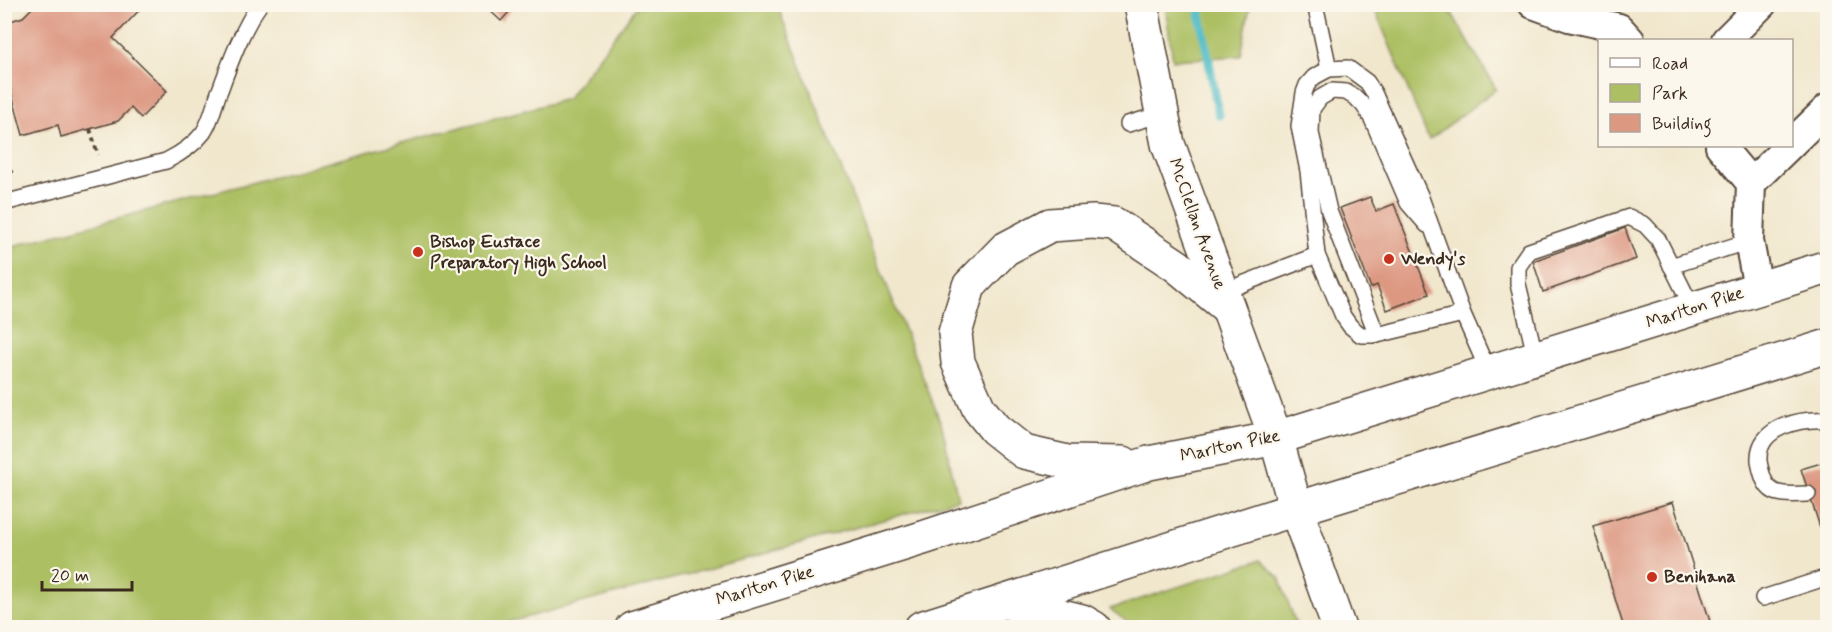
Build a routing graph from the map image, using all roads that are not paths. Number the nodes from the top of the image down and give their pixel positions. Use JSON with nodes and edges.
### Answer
{"nodes":[{"id":1,"x":260,"y":4,"type":"edge"},
{"id":2,"x":1142,"y":4,"type":"edge"},
{"id":3,"x":1315,"y":4,"type":"edge"},
{"id":4,"x":1533,"y":4,"type":"edge"},
{"id":5,"x":1762,"y":4,"type":"edge"},
{"id":6,"x":1575,"y":10,"type":"edge"},
{"id":7,"x":1629,"y":39,"type":"edge"},
{"id":8,"x":1727,"y":39,"type":"edge"},
{"id":9,"x":1329,"y":69,"type":"junction"},
{"id":10,"x":1827,"y":108,"type":"edge"},
{"id":11,"x":1162,"y":114,"type":"junction"},
{"id":12,"x":1128,"y":124,"type":"dead end"},
{"id":13,"x":1793,"y":141,"type":"edge"},
{"id":14,"x":1721,"y":147,"type":"edge"},
{"id":15,"x":1787,"y":147,"type":"edge"},
{"id":16,"x":1751,"y":183,"type":"junction"},
{"id":17,"x":4,"y":203,"type":"edge"},
{"id":18,"x":1433,"y":231,"type":"junction"},
{"id":19,"x":1749,"y":241,"type":"junction"},
{"id":20,"x":1317,"y":255,"type":"junction"},
{"id":21,"x":1671,"y":266,"type":"junction"},
{"id":22,"x":1827,"y":267,"type":"edge"},
{"id":23,"x":1758,"y":288,"type":"junction"},
{"id":24,"x":1225,"y":300,"type":"junction"},
{"id":25,"x":1693,"y":309,"type":"junction"},
{"id":26,"x":1463,"y":314,"type":"junction"},
{"id":27,"x":1377,"y":335,"type":"junction"},
{"id":28,"x":1827,"y":346,"type":"edge"},
{"id":29,"x":1536,"y":359,"type":"junction"},
{"id":30,"x":1489,"y":373,"type":"junction"},
{"id":31,"x":1827,"y":420,"type":"edge"},
{"id":32,"x":1276,"y":438,"type":"junction"},
{"id":33,"x":1149,"y":463,"type":"junction"},
{"id":34,"x":1808,"y":494,"type":"dead end"},
{"id":35,"x":1296,"y":509,"type":"junction"},
{"id":36,"x":1827,"y":577,"type":"edge"},
{"id":37,"x":1763,"y":598,"type":"dead end"},
{"id":38,"x":1005,"y":602,"type":"junction"},
{"id":39,"x":934,"y":626,"type":"edge"},
{"id":40,"x":632,"y":627,"type":"edge"},
{"id":41,"x":1094,"y":627,"type":"edge"},
{"id":42,"x":1339,"y":627,"type":"edge"}],
"edges":[{"from":1,"to":17,"type":"lane"},
{"from":2,"to":11,"type":"main road","name":"McClellan Avenue"},
{"from":3,"to":9,"type":"lane"},
{"from":4,"to":6,"type":"street"},
{"from":5,"to":8,"type":"street"},
{"from":6,"to":7,"type":"street"},
{"from":9,"to":18,"type":"lane"},
{"from":9,"to":20,"type":"lane"},
{"from":10,"to":13,"type":"street"},
{"from":11,"to":12,"type":"lane"},
{"from":11,"to":24,"type":"main road","name":"McClellan Avenue"},
{"from":14,"to":16,"type":"street"},
{"from":15,"to":16,"type":"street"},
{"from":16,"to":19,"type":"street"},
{"from":18,"to":26,"type":"lane"},
{"from":18,"to":27,"type":"lane"},
{"from":19,"to":21,"type":"lane"},
{"from":19,"to":23,"type":"street"},
{"from":20,"to":24,"type":"lane"},
{"from":20,"to":27,"type":"lane"},
{"from":21,"to":25,"type":"lane"},
{"from":21,"to":29,"type":"lane"},
{"from":22,"to":23,"type":"main road","name":"Marlton Pike"},
{"from":23,"to":25,"type":"main road","name":"Marlton Pike"},
{"from":24,"to":32,"type":"main road","name":"McClellan Avenue"},
{"from":24,"to":33,"type":"main road"},
{"from":25,"to":29,"type":"main road","name":"Marlton Pike"},
{"from":26,"to":27,"type":"lane"},
{"from":26,"to":30,"type":"lane"},
{"from":28,"to":35,"type":"main road"},
{"from":29,"to":30,"type":"main road","name":"Marlton Pike"},
{"from":30,"to":32,"type":"main road","name":"Marlton Pike"},
{"from":31,"to":34,"type":"lane"},
{"from":32,"to":33,"type":"main road","name":"Marlton Pike"},
{"from":32,"to":35,"type":"main road","name":"McClellan Avenue"},
{"from":33,"to":40,"type":"main road","name":"Marlton Pike"},
{"from":35,"to":38,"type":"main road"},
{"from":35,"to":42,"type":"main road","name":"McClellan Avenue"},
{"from":36,"to":37,"type":"lane"},
{"from":38,"to":39,"type":"main road"},
{"from":38,"to":41,"type":"main road"}]}
